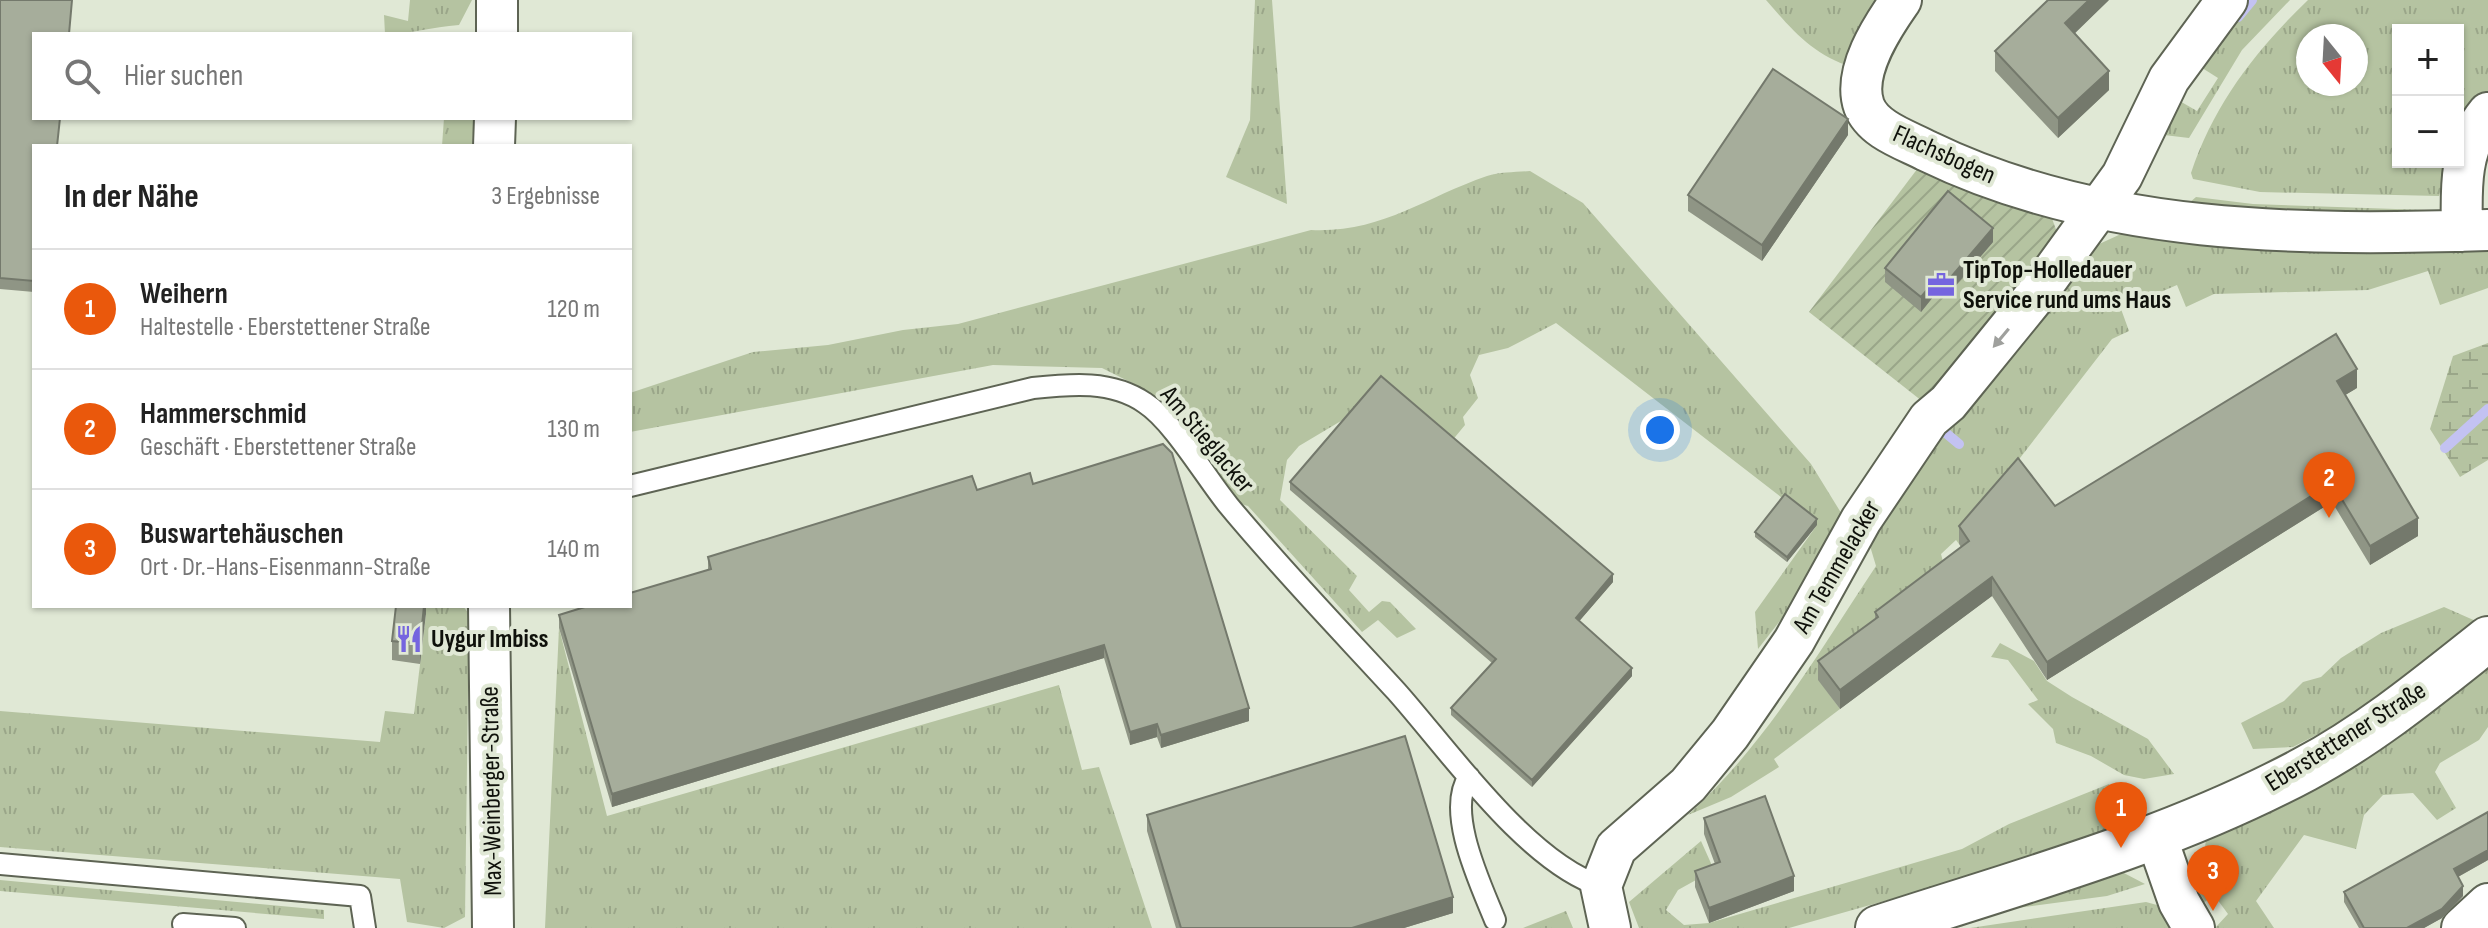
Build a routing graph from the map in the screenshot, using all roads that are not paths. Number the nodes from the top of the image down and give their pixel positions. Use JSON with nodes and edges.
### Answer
{"nodes":[{"id":1,"x":497,"y":0,"type":"edge"},
{"id":2,"x":1901,"y":0,"type":"edge"},
{"id":3,"x":2227,"y":0,"type":"edge"},
{"id":4,"x":497,"y":32,"type":"edge"},
{"id":5,"x":2488,"y":113,"type":"edge"},
{"id":6,"x":495,"y":120,"type":"edge"},
{"id":7,"x":494,"y":144,"type":"edge"},
{"id":8,"x":2098,"y":208,"type":"junction"},
{"id":9,"x":2475,"y":231,"type":"edge"},
{"id":10,"x":632,"y":486,"type":"edge"},
{"id":11,"x":489,"y":608,"type":"edge"},
{"id":12,"x":2488,"y":639,"type":"edge"},
{"id":13,"x":1469,"y":777,"type":"junction"},
{"id":14,"x":2156,"y":836,"type":"junction"},
{"id":15,"x":0,"y":864,"type":"edge"},
{"id":16,"x":1601,"y":886,"type":"junction"},
{"id":17,"x":2488,"y":904,"type":"edge"},
{"id":18,"x":1495,"y":920,"type":"dead end"},
{"id":19,"x":183,"y":924,"type":"dead end"},
{"id":20,"x":235,"y":928,"type":"edge"},
{"id":21,"x":365,"y":928,"type":"edge"},
{"id":22,"x":493,"y":928,"type":"edge"},
{"id":23,"x":1610,"y":928,"type":"edge"},
{"id":24,"x":1878,"y":928,"type":"edge"},
{"id":25,"x":2194,"y":928,"type":"edge"},
{"id":26,"x":2462,"y":928,"type":"edge"}],
"edges":[{"from":1,"to":4,"type":"street"},
{"from":2,"to":8,"type":"street","name":"Flachsbogen"},
{"from":3,"to":8,"type":"street","name":"Am Temmelacker"},
{"from":5,"to":9,"type":"street"},
{"from":6,"to":7,"type":"street"},
{"from":8,"to":9,"type":"street","name":"Flachsbogen"},
{"from":8,"to":16,"type":"street","name":"Am Temmelacker","one_way":true},
{"from":10,"to":13,"type":"lane","name":"Am Stieglacker"},
{"from":11,"to":22,"type":"street","name":"Max-Weinberger-Straße"},
{"from":12,"to":14,"type":"main road","name":"Eberstettener Straße"},
{"from":13,"to":16,"type":"lane","name":"Am Stieglacker"},
{"from":13,"to":18,"type":"lane"},
{"from":14,"to":24,"type":"main road","name":"Eberstettener Straße"},
{"from":14,"to":25,"type":"street"},
{"from":15,"to":21,"type":"lane"},
{"from":16,"to":23,"type":"street"},
{"from":17,"to":26,"type":"street"},
{"from":19,"to":20,"type":"lane"}]}
